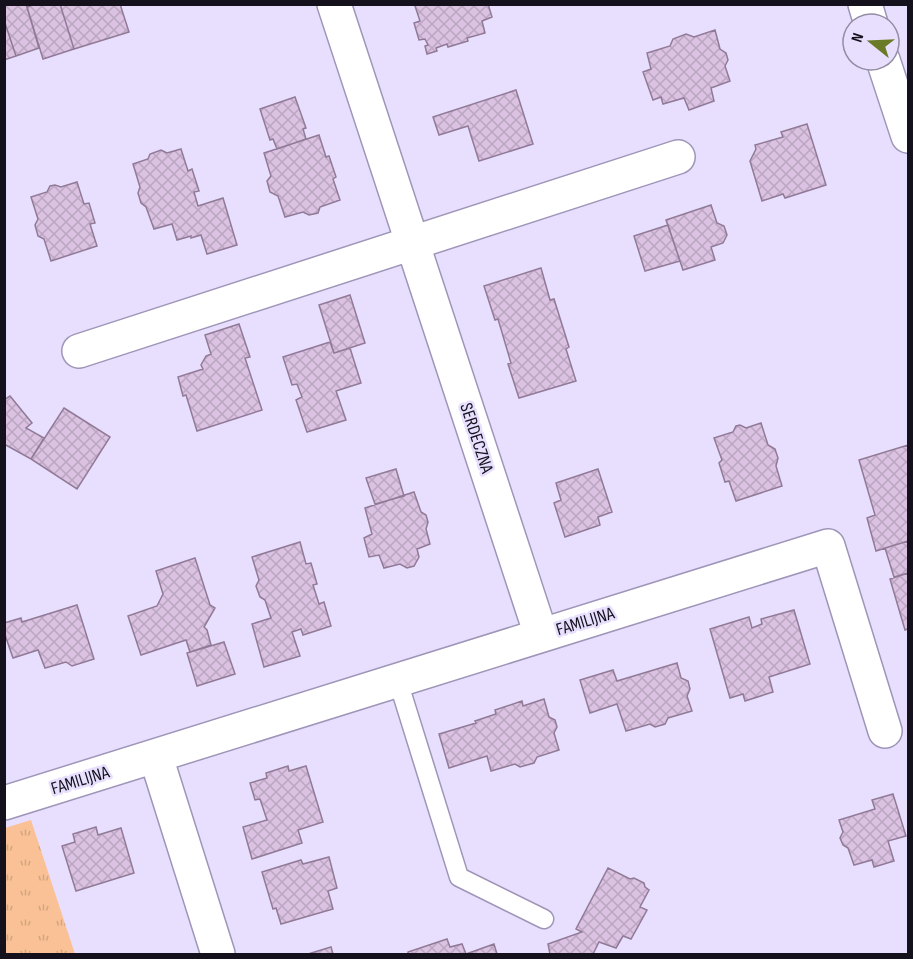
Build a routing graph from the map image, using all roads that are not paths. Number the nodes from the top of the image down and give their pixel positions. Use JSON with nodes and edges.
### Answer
{"nodes":[{"id":1,"x":334,"y":4,"type":"edge"},
{"id":2,"x":887,"y":72,"type":"edge"},
{"id":3,"x":909,"y":136,"type":"edge"},
{"id":4,"x":678,"y":157,"type":"dead end"},
{"id":5,"x":413,"y":242,"type":"junction"},
{"id":6,"x":79,"y":351,"type":"dead end"},
{"id":7,"x":541,"y":635,"type":"junction"},
{"id":8,"x":398,"y":681,"type":"junction"},
{"id":9,"x":885,"y":731,"type":"dead end"},
{"id":10,"x":156,"y":757,"type":"junction"},
{"id":11,"x":4,"y":803,"type":"edge"},
{"id":12,"x":544,"y":919,"type":"dead end"},
{"id":13,"x":218,"y":954,"type":"edge"}],
"edges":[{"from":1,"to":5,"type":"street","name":"SERDECZNA"},
{"from":2,"to":3,"type":"street"},
{"from":4,"to":5,"type":"street"},
{"from":5,"to":6,"type":"street"},
{"from":5,"to":7,"type":"street","name":"SERDECZNA"},
{"from":7,"to":8,"type":"street","name":"FAMILIJNA"},
{"from":7,"to":9,"type":"street","name":"FAMILIJNA"},
{"from":8,"to":10,"type":"street","name":"FAMILIJNA"},
{"from":8,"to":12,"type":"lane"},
{"from":10,"to":11,"type":"street","name":"FAMILIJNA"},
{"from":10,"to":13,"type":"street"}]}
